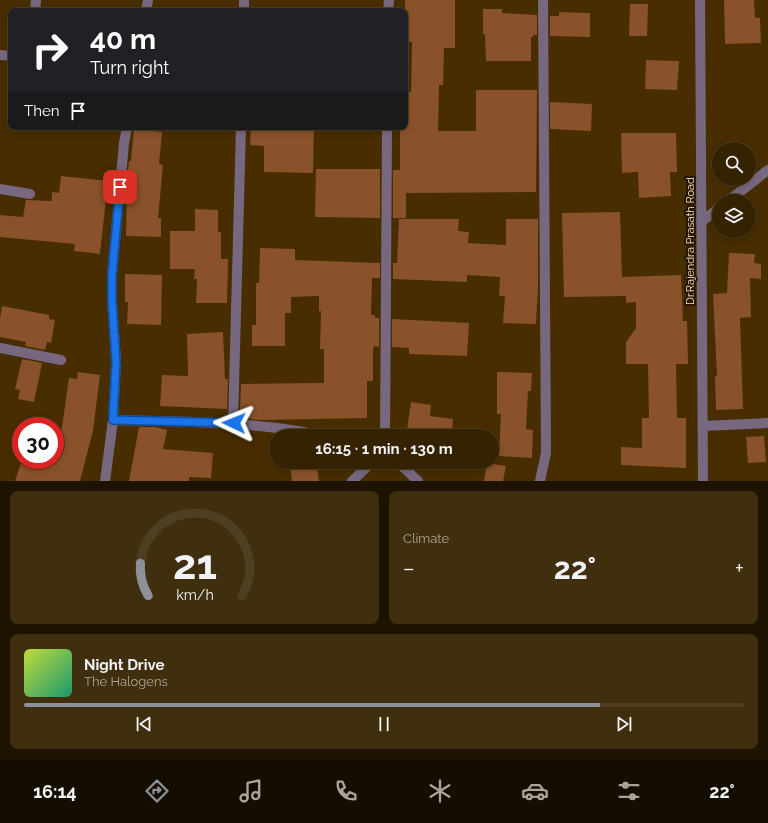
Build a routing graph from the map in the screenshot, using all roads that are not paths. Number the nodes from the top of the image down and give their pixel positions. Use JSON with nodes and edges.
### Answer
{"nodes":[{"id":1,"x":543,"y":0,"type":"edge"},
{"id":2,"x":700,"y":0,"type":"edge"},
{"id":3,"x":126,"y":130,"type":"edge"},
{"id":4,"x":241,"y":130,"type":"edge"},
{"id":5,"x":387,"y":130,"type":"edge"},
{"id":6,"x":768,"y":170,"type":"edge"},
{"id":7,"x":0,"y":189,"type":"edge"},
{"id":8,"x":30,"y":194,"type":"dead end"},
{"id":9,"x":737,"y":194,"type":"edge"},
{"id":10,"x":712,"y":213,"type":"edge"},
{"id":11,"x":701,"y":222,"type":"junction"},
{"id":12,"x":0,"y":348,"type":"edge"},
{"id":13,"x":61,"y":360,"type":"dead end"},
{"id":14,"x":113,"y":420,"type":"junction"},
{"id":15,"x":234,"y":423,"type":"junction"},
{"id":16,"x":768,"y":423,"type":"edge"},
{"id":17,"x":703,"y":426,"type":"junction"},
{"id":18,"x":284,"y":429,"type":"edge"},
{"id":19,"x":385,"y":429,"type":"edge"},
{"id":20,"x":365,"y":469,"type":"edge"},
{"id":21,"x":405,"y":469,"type":"edge"},
{"id":22,"x":105,"y":481,"type":"edge"},
{"id":23,"x":352,"y":481,"type":"edge"},
{"id":24,"x":418,"y":481,"type":"edge"},
{"id":25,"x":540,"y":481,"type":"edge"},
{"id":26,"x":703,"y":481,"type":"edge"}],
"edges":[{"from":1,"to":25,"type":"street"},
{"from":2,"to":11,"type":"street","name":"Dr.Rajendra Prasath Road"},
{"from":3,"to":14,"type":"street"},
{"from":4,"to":15,"type":"street"},
{"from":5,"to":19,"type":"street"},
{"from":6,"to":9,"type":"street"},
{"from":7,"to":8,"type":"street"},
{"from":10,"to":11,"type":"street"},
{"from":11,"to":17,"type":"street","name":"Dr.Rajendra Prasath Road"},
{"from":12,"to":13,"type":"street"},
{"from":14,"to":15,"type":"street"},
{"from":14,"to":22,"type":"street"},
{"from":15,"to":18,"type":"street"},
{"from":16,"to":17,"type":"street"},
{"from":17,"to":26,"type":"street","name":"Dr.Rajendra Prasath Road"},
{"from":20,"to":23,"type":"street"},
{"from":21,"to":24,"type":"street"}]}
